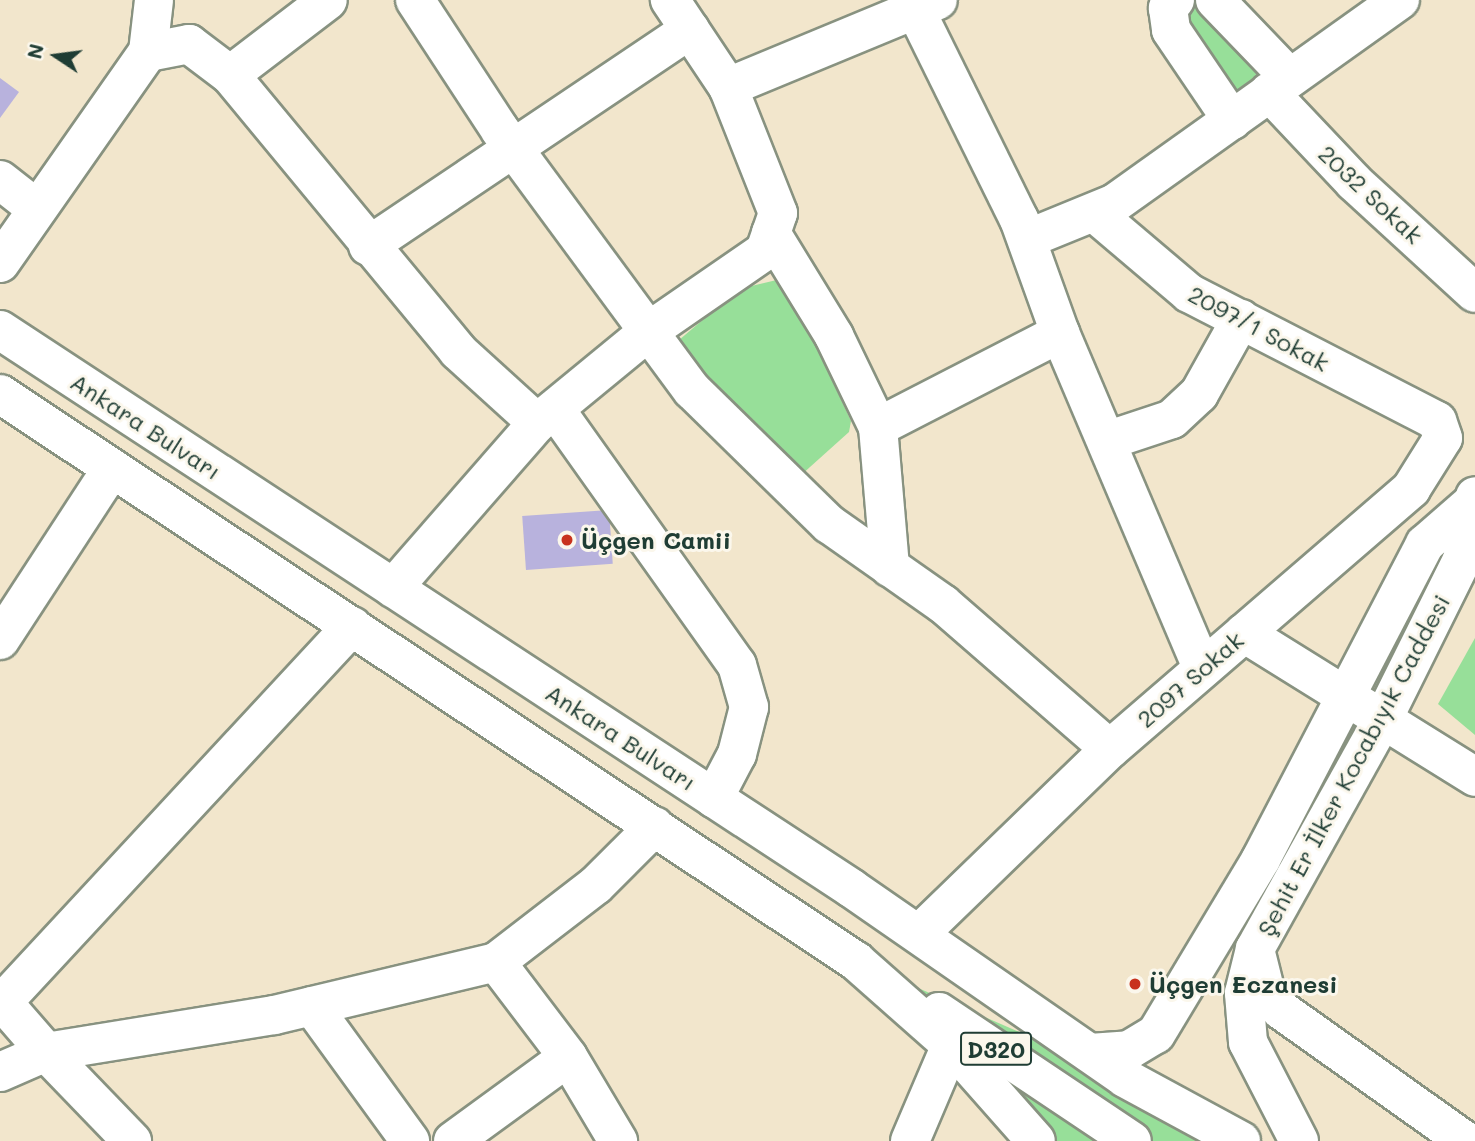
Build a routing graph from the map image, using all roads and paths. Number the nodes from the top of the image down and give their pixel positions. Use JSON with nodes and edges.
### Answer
{"nodes":[{"id":1,"x":154,"y":0,"type":"edge"},
{"id":2,"x":328,"y":0,"type":"edge"},
{"id":3,"x":415,"y":0,"type":"edge"},
{"id":4,"x":1175,"y":0,"type":"edge"},
{"id":5,"x":1215,"y":0,"type":"edge"},
{"id":6,"x":1399,"y":0,"type":"edge"},
{"id":7,"x":928,"y":6,"type":"edge"},
{"id":8,"x":680,"y":15,"type":"edge"},
{"id":9,"x":148,"y":52,"type":"junction"},
{"id":10,"x":230,"y":75,"type":"junction"},
{"id":11,"x":1279,"y":85,"type":"junction"},
{"id":12,"x":728,"y":88,"type":"junction"},
{"id":13,"x":1232,"y":120,"type":"junction"},
{"id":14,"x":512,"y":145,"type":"junction"},
{"id":15,"x":0,"y":180,"type":"edge"},
{"id":16,"x":37,"y":209,"type":"junction"},
{"id":17,"x":1096,"y":214,"type":"junction"},
{"id":18,"x":771,"y":233,"type":"junction"},
{"id":19,"x":1027,"y":239,"type":"junction"},
{"id":20,"x":368,"y":246,"type":"junction"},
{"id":21,"x":0,"y":263,"type":"edge"},
{"id":22,"x":1475,"y":293,"type":"edge"},
{"id":23,"x":1241,"y":319,"type":"junction"},
{"id":24,"x":0,"y":330,"type":"edge"},
{"id":25,"x":649,"y":331,"type":"junction"},
{"id":26,"x":1060,"y":333,"type":"junction"},
{"id":27,"x":0,"y":394,"type":"edge"},
{"id":28,"x":546,"y":416,"type":"junction"},
{"id":29,"x":1437,"y":421,"type":"joint"},
{"id":30,"x":878,"y":427,"type":"junction"},
{"id":31,"x":1109,"y":440,"type":"junction"},
{"id":32,"x":112,"y":468,"type":"junction"},
{"id":33,"x":1474,"y":500,"type":"edge"},
{"id":34,"x":890,"y":567,"type":"junction"},
{"id":35,"x":393,"y":588,"type":"junction"},
{"id":36,"x":352,"y":626,"type":"junction"},
{"id":37,"x":1244,"y":633,"type":"junction"},
{"id":38,"x":0,"y":640,"type":"edge"},
{"id":39,"x":1202,"y":668,"type":"junction"},
{"id":40,"x":1344,"y":697,"type":"junction"},
{"id":41,"x":1382,"y":721,"type":"junction"},
{"id":42,"x":1110,"y":749,"type":"junction"},
{"id":43,"x":1475,"y":778,"type":"edge"},
{"id":44,"x":714,"y":798,"type":"junction"},
{"id":45,"x":656,"y":826,"type":"junction"},
{"id":46,"x":919,"y":934,"type":"junction"},
{"id":47,"x":1255,"y":949,"type":"junction"},
{"id":48,"x":856,"y":961,"type":"junction"},
{"id":49,"x":496,"y":962,"type":"junction"},
{"id":50,"x":1,"y":1001,"type":"edge"},
{"id":51,"x":313,"y":1006,"type":"junction"},
{"id":52,"x":951,"y":1045,"type":"junction"},
{"id":53,"x":46,"y":1052,"type":"junction"},
{"id":54,"x":1090,"y":1053,"type":"junction"},
{"id":55,"x":568,"y":1058,"type":"junction"},
{"id":56,"x":0,"y":1072,"type":"edge"},
{"id":57,"x":1227,"y":1136,"type":"edge"},
{"id":58,"x":120,"y":1138,"type":"edge"},
{"id":59,"x":410,"y":1141,"type":"edge"},
{"id":60,"x":453,"y":1141,"type":"edge"},
{"id":61,"x":618,"y":1141,"type":"edge"},
{"id":62,"x":911,"y":1141,"type":"edge"},
{"id":63,"x":1037,"y":1141,"type":"edge"},
{"id":64,"x":1132,"y":1141,"type":"edge"},
{"id":65,"x":1299,"y":1141,"type":"edge"},
{"id":66,"x":1465,"y":1141,"type":"edge"}],
"edges":[{"from":1,"to":9,"type":"street"},
{"from":2,"to":10,"type":"street"},
{"from":3,"to":14,"type":"street"},
{"from":4,"to":13,"type":"street"},
{"from":5,"to":11,"type":"street","name":"2032 Sokak"},
{"from":6,"to":11,"type":"street"},
{"from":7,"to":12,"type":"street"},
{"from":7,"to":19,"type":"street"},
{"from":8,"to":12,"type":"street"},
{"from":8,"to":14,"type":"street"},
{"from":9,"to":10,"type":"street"},
{"from":9,"to":16,"type":"street"},
{"from":10,"to":20,"type":"street"},
{"from":11,"to":13,"type":"street"},
{"from":11,"to":22,"type":"street","name":"2032 Sokak"},
{"from":12,"to":18,"type":"street"},
{"from":13,"to":17,"type":"street"},
{"from":14,"to":20,"type":"street"},
{"from":14,"to":25,"type":"street"},
{"from":15,"to":16,"type":"street"},
{"from":16,"to":21,"type":"street"},
{"from":17,"to":19,"type":"street"},
{"from":17,"to":23,"type":"street","name":"2097/1 Sokak"},
{"from":18,"to":25,"type":"street"},
{"from":18,"to":30,"type":"street"},
{"from":19,"to":26,"type":"street"},
{"from":20,"to":28,"type":"street"},
{"from":23,"to":29,"type":"street","name":"2097/1 Sokak"},
{"from":23,"to":31,"type":"street"},
{"from":24,"to":35,"type":"street","name":"Ankara Bulvarı"},
{"from":25,"to":28,"type":"street"},
{"from":25,"to":34,"type":"street"},
{"from":26,"to":30,"type":"street"},
{"from":26,"to":31,"type":"street"},
{"from":27,"to":32,"type":"street"},
{"from":28,"to":35,"type":"street"},
{"from":28,"to":44,"type":"street"},
{"from":29,"to":37,"type":"street","name":"2097 Sokak"},
{"from":30,"to":34,"type":"street"},
{"from":31,"to":39,"type":"street"},
{"from":32,"to":36,"type":"street"},
{"from":32,"to":38,"type":"street"},
{"from":33,"to":40,"type":"street","name":"Şehit Er İlker Kocabıyık Caddesi"},
{"from":33,"to":41,"type":"street","name":"Şehit Er İlker Kocabıyık Caddesi"},
{"from":34,"to":42,"type":"street"},
{"from":35,"to":44,"type":"street","name":"Ankara Bulvarı"},
{"from":36,"to":45,"type":"street"},
{"from":36,"to":50,"type":"street"},
{"from":37,"to":39,"type":"street","name":"2097 Sokak"},
{"from":37,"to":40,"type":"street"},
{"from":39,"to":42,"type":"street","name":"2097 Sokak"},
{"from":40,"to":41,"type":"street"},
{"from":40,"to":54,"type":"street","name":"Şehit Er İlker Kocabıyık Caddesi"},
{"from":41,"to":43,"type":"street"},
{"from":41,"to":47,"type":"street","name":"Şehit Er İlker Kocabıyık Caddesi"},
{"from":42,"to":46,"type":"street","name":"2097 Sokak"},
{"from":44,"to":46,"type":"street","name":"Ankara Bulvarı"},
{"from":45,"to":48,"type":"street"},
{"from":45,"to":49,"type":"street"},
{"from":46,"to":54,"type":"street","name":"Ankara Bulvarı"},
{"from":47,"to":65,"type":"street","name":"Şehit Er İlker Kocabıyık Caddesi"},
{"from":47,"to":66,"type":"street"},
{"from":48,"to":52,"type":"street"},
{"from":48,"to":64,"type":"street","number":"D320"},
{"from":49,"to":51,"type":"street"},
{"from":49,"to":55,"type":"street"},
{"from":50,"to":53,"type":"street"},
{"from":51,"to":53,"type":"street"},
{"from":51,"to":59,"type":"street"},
{"from":52,"to":62,"type":"street"},
{"from":52,"to":63,"type":"street"},
{"from":53,"to":56,"type":"street"},
{"from":53,"to":58,"type":"street"},
{"from":54,"to":57,"type":"street","name":"Ankara Bulvarı"},
{"from":55,"to":60,"type":"street"},
{"from":55,"to":61,"type":"street"}]}
